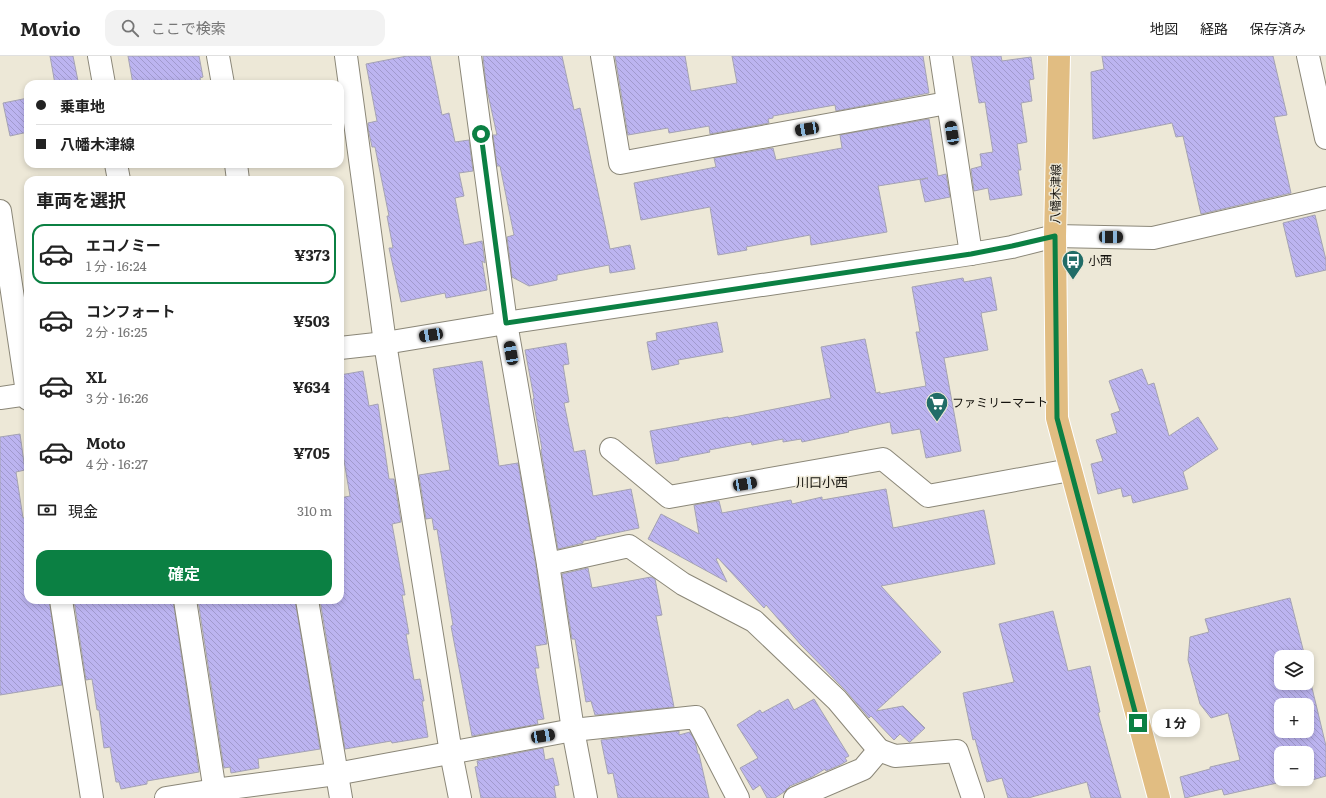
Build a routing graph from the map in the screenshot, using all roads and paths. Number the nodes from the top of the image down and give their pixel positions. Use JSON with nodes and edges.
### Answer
{"nodes":[{"id":1,"x":99,"y":56,"type":"edge"},
{"id":2,"x":218,"y":56,"type":"edge"},
{"id":3,"x":346,"y":56,"type":"edge"},
{"id":4,"x":470,"y":56,"type":"edge"},
{"id":5,"x":602,"y":56,"type":"edge"},
{"id":6,"x":941,"y":56,"type":"edge"},
{"id":7,"x":1059,"y":56,"type":"edge"},
{"id":8,"x":1308,"y":56,"type":"edge"},
{"id":9,"x":103,"y":80,"type":"edge"},
{"id":10,"x":222,"y":80,"type":"edge"},
{"id":11,"x":947,"y":103,"type":"junction"},
{"id":12,"x":1326,"y":138,"type":"edge"},
{"id":13,"x":1326,"y":198,"type":"edge"},
{"id":14,"x":0,"y":211,"type":"edge"},
{"id":15,"x":1055,"y":236,"type":"junction"},
{"id":16,"x":971,"y":254,"type":"junction"},
{"id":17,"x":506,"y":323,"type":"junction"},
{"id":18,"x":385,"y":343,"type":"junction"},
{"id":19,"x":344,"y":348,"type":"edge"},
{"id":20,"x":24,"y":370,"type":"edge"},
{"id":21,"x":24,"y":396,"type":"edge"},
{"id":22,"x":0,"y":398,"type":"edge"},
{"id":23,"x":611,"y":449,"type":"dead end"},
{"id":24,"x":1070,"y":470,"type":"junction"},
{"id":25,"x":548,"y":564,"type":"junction"},
{"id":26,"x":62,"y":604,"type":"edge"},
{"id":27,"x":186,"y":604,"type":"edge"},
{"id":28,"x":308,"y":604,"type":"edge"},
{"id":29,"x":573,"y":730,"type":"junction"},
{"id":30,"x":879,"y":750,"type":"junction"},
{"id":31,"x":451,"y":753,"type":"junction"},
{"id":32,"x":336,"y":774,"type":"junction"},
{"id":33,"x":216,"y":794,"type":"edge"},
{"id":34,"x":92,"y":798,"type":"edge"},
{"id":35,"x":166,"y":798,"type":"edge"},
{"id":36,"x":341,"y":798,"type":"edge"},
{"id":37,"x":460,"y":798,"type":"edge"},
{"id":38,"x":586,"y":798,"type":"edge"},
{"id":39,"x":738,"y":798,"type":"edge"},
{"id":40,"x":795,"y":798,"type":"edge"},
{"id":41,"x":974,"y":798,"type":"edge"},
{"id":42,"x":1159,"y":798,"type":"edge"}],
"edges":[{"from":1,"to":9,"type":"street"},
{"from":2,"to":10,"type":"street"},
{"from":3,"to":18,"type":"street"},
{"from":4,"to":17,"type":"street"},
{"from":5,"to":11,"type":"street"},
{"from":6,"to":11,"type":"street"},
{"from":7,"to":15,"type":"main road","name":"八幡木津線"},
{"from":8,"to":12,"type":"street"},
{"from":11,"to":16,"type":"street"},
{"from":13,"to":15,"type":"street"},
{"from":14,"to":20,"type":"street"},
{"from":15,"to":16,"type":"street"},
{"from":15,"to":24,"type":"main road","name":"八幡木津線"},
{"from":16,"to":17,"type":"street"},
{"from":17,"to":18,"type":"street"},
{"from":17,"to":25,"type":"street"},
{"from":18,"to":19,"type":"street"},
{"from":18,"to":31,"type":"street"},
{"from":21,"to":22,"type":"street"},
{"from":23,"to":24,"type":"street"},
{"from":24,"to":42,"type":"main road","name":"八幡木津線"},
{"from":25,"to":29,"type":"street"},
{"from":25,"to":30,"type":"street"},
{"from":26,"to":34,"type":"street"},
{"from":27,"to":33,"type":"street"},
{"from":28,"to":32,"type":"street"},
{"from":29,"to":31,"type":"street"},
{"from":29,"to":38,"type":"street"},
{"from":29,"to":39,"type":"street"},
{"from":30,"to":40,"type":"street"},
{"from":30,"to":41,"type":"street"},
{"from":31,"to":32,"type":"street"},
{"from":31,"to":37,"type":"street"},
{"from":32,"to":33,"type":"street"},
{"from":32,"to":36,"type":"street"},
{"from":33,"to":35,"type":"street"}]}
